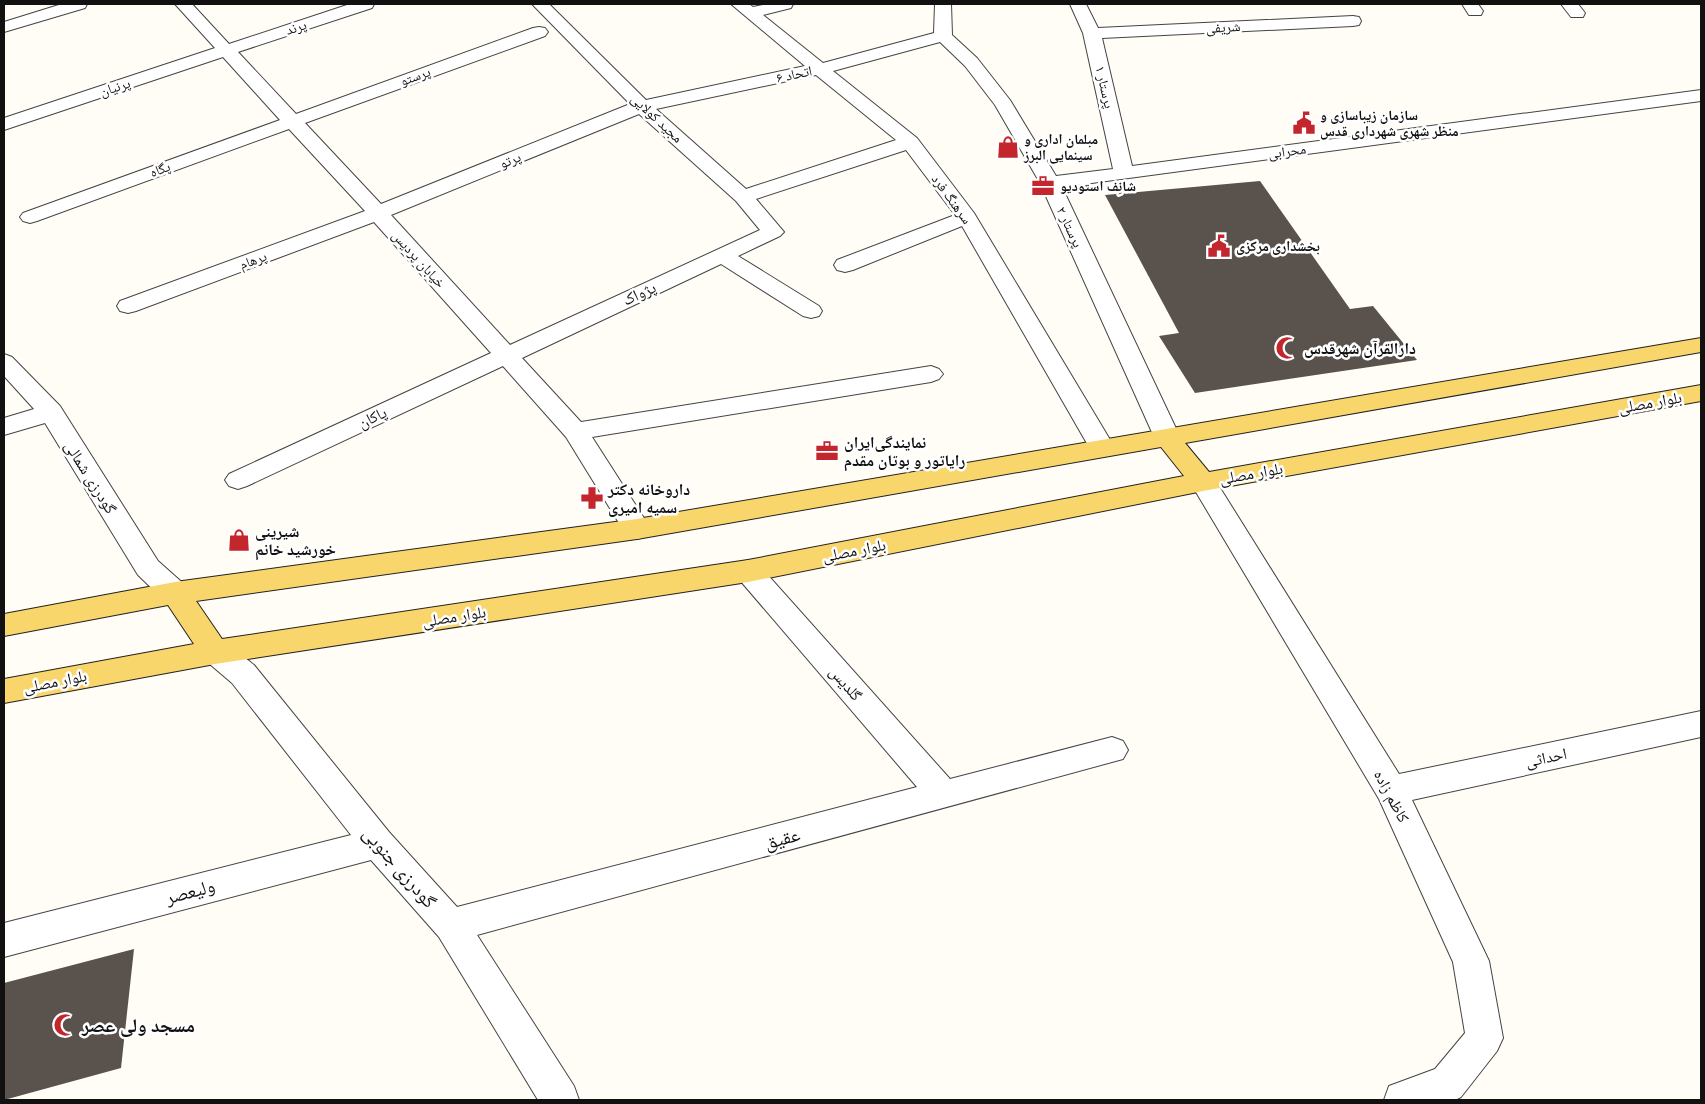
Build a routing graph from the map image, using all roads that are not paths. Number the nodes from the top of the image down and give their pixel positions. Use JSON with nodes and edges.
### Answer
{"nodes":[{"id":1,"x":79,"y":4,"type":"edge"},
{"id":2,"x":183,"y":4,"type":"edge"},
{"id":3,"x":366,"y":4,"type":"edge"},
{"id":4,"x":540,"y":4,"type":"edge"},
{"id":5,"x":785,"y":4,"type":"edge"},
{"id":6,"x":943,"y":4,"type":"edge"},
{"id":7,"x":1078,"y":4,"type":"edge"},
{"id":8,"x":745,"y":8,"type":"edge"},
{"id":9,"x":1353,"y":21,"type":"dead end"},
{"id":10,"x":4,"y":27,"type":"edge"},
{"id":11,"x":539,"y":32,"type":"dead end"},
{"id":12,"x":1092,"y":32,"type":"junction"},
{"id":13,"x":943,"y":36,"type":"junction"},
{"id":14,"x":226,"y":50,"type":"junction"},
{"id":15,"x":819,"y":69,"type":"junction"},
{"id":16,"x":1701,"y":96,"type":"edge"},
{"id":17,"x":642,"y":106,"type":"junction"},
{"id":18,"x":290,"y":121,"type":"junction"},
{"id":19,"x":4,"y":124,"type":"edge"},
{"id":20,"x":910,"y":142,"type":"junction"},
{"id":21,"x":1124,"y":173,"type":"junction"},
{"id":22,"x":1050,"y":183,"type":"junction"},
{"id":23,"x":743,"y":197,"type":"junction"},
{"id":24,"x":378,"y":214,"type":"junction"},
{"id":25,"x":30,"y":217,"type":"dead end"},
{"id":26,"x":967,"y":217,"type":"junction"},
{"id":27,"x":773,"y":232,"type":"joint"},
{"id":28,"x":720,"y":256,"type":"junction"},
{"id":29,"x":845,"y":265,"type":"dead end"},
{"id":30,"x":128,"y":306,"type":"dead end"},
{"id":31,"x":811,"y":311,"type":"dead end"},
{"id":32,"x":1701,"y":345,"type":"edge"},
{"id":33,"x":506,"y":355,"type":"junction"},
{"id":34,"x":4,"y":362,"type":"edge"},
{"id":35,"x":931,"y":374,"type":"dead end"},
{"id":36,"x":1701,"y":393,"type":"edge"},
{"id":37,"x":51,"y":412,"type":"junction"},
{"id":38,"x":4,"y":427,"type":"edge"},
{"id":39,"x":575,"y":432,"type":"junction"},
{"id":40,"x":1168,"y":439,"type":"junction"},
{"id":41,"x":1102,"y":448,"type":"junction"},
{"id":42,"x":238,"y":480,"type":"dead end"},
{"id":43,"x":1203,"y":482,"type":"junction"},
{"id":44,"x":637,"y":529,"type":"junction"},
{"id":45,"x":748,"y":571,"type":"junction"},
{"id":46,"x":175,"y":593,"type":"junction"},
{"id":47,"x":4,"y":625,"type":"edge"},
{"id":48,"x":215,"y":652,"type":"junction"},
{"id":49,"x":4,"y":691,"type":"edge"},
{"id":50,"x":1701,"y":724,"type":"edge"},
{"id":51,"x":1112,"y":750,"type":"dead end"},
{"id":52,"x":1392,"y":790,"type":"junction"},
{"id":53,"x":944,"y":795,"type":"junction"},
{"id":54,"x":377,"y":843,"type":"junction"},
{"id":55,"x":451,"y":925,"type":"junction"},
{"id":56,"x":4,"y":940,"type":"edge"},
{"id":57,"x":560,"y":1100,"type":"edge"},
{"id":58,"x":1402,"y":1100,"type":"edge"}],
"edges":[{"from":1,"to":10,"type":"street"},
{"from":2,"to":14,"type":"street","name":"خیابان پردیس"},
{"from":3,"to":14,"type":"street","name":"پرند"},
{"from":4,"to":17,"type":"street","name":"مجید کولایی"},
{"from":5,"to":8,"type":"street"},
{"from":6,"to":13,"type":"street"},
{"from":7,"to":12,"type":"street","name":"پرستار ۱"},
{"from":8,"to":15,"type":"street","name":"سرهنگ فرد"},
{"from":9,"to":12,"type":"street","name":"شریفی"},
{"from":11,"to":18,"type":"street","name":"پرستو"},
{"from":12,"to":21,"type":"street","name":"پرستار ۱"},
{"from":13,"to":15,"type":"street","name":"اتحاد ۶"},
{"from":13,"to":22,"type":"street","name":"پرستار ۲"},
{"from":14,"to":18,"type":"street","name":"خیابان پردیس"},
{"from":14,"to":19,"type":"street","name":"پرنیان"},
{"from":15,"to":17,"type":"street","name":"اتحاد ۶"},
{"from":15,"to":20,"type":"street","name":"سرهنگ فرد"},
{"from":16,"to":21,"type":"street","name":"محرابی"},
{"from":17,"to":23,"type":"street","name":"مجید کولایی"},
{"from":17,"to":24,"type":"street","name":"پرتو"},
{"from":18,"to":24,"type":"street","name":"خیابان پردیس"},
{"from":18,"to":25,"type":"street","name":"پگاه"},
{"from":20,"to":23,"type":"street"},
{"from":20,"to":26,"type":"street","name":"سرهنگ فرد"},
{"from":21,"to":22,"type":"street","name":"محرابی"},
{"from":22,"to":40,"type":"street","name":"پرستار ۲"},
{"from":23,"to":27,"type":"street","name":"مجید کولایی"},
{"from":24,"to":30,"type":"street","name":"پرهام"},
{"from":24,"to":33,"type":"street","name":"خیابان پردیس"},
{"from":26,"to":29,"type":"street"},
{"from":26,"to":41,"type":"street","name":"سرهنگ فرد"},
{"from":27,"to":28,"type":"street","name":"پژواک"},
{"from":28,"to":31,"type":"street"},
{"from":28,"to":33,"type":"street","name":"پژواک"},
{"from":32,"to":40,"type":"main road"},
{"from":33,"to":39,"type":"street","name":"خیابان پردیس"},
{"from":33,"to":42,"type":"street","name":"پاکان"},
{"from":34,"to":37,"type":"street","name":"گودرزی شمالی"},
{"from":35,"to":39,"type":"street"},
{"from":36,"to":43,"type":"main road","name":"بلوار مصلی"},
{"from":37,"to":38,"type":"street"},
{"from":37,"to":46,"type":"street","name":"گودرزی شمالی"},
{"from":39,"to":44,"type":"street","name":"خیابان پردیس"},
{"from":40,"to":41,"type":"main road"},
{"from":40,"to":43,"type":"main road"},
{"from":41,"to":44,"type":"main road"},
{"from":43,"to":45,"type":"main road","name":"بلوار مصلی"},
{"from":43,"to":52,"type":"street","name":"کاظم زاده"},
{"from":44,"to":46,"type":"main road"},
{"from":45,"to":48,"type":"main road","name":"بلوار مصلی"},
{"from":45,"to":53,"type":"street","name":"گلدیس"},
{"from":46,"to":47,"type":"main road"},
{"from":46,"to":48,"type":"main road"},
{"from":48,"to":49,"type":"main road","name":"بلوار مصلی"},
{"from":48,"to":54,"type":"street","name":"گودرزی جنوبی"},
{"from":50,"to":52,"type":"street","name":"احداثی"},
{"from":51,"to":53,"type":"street","name":"عقیق"},
{"from":52,"to":58,"type":"street","name":"کاظم زاده"},
{"from":53,"to":55,"type":"street","name":"عقیق"},
{"from":54,"to":55,"type":"street","name":"گودرزی جنوبی"},
{"from":54,"to":56,"type":"street","name":"ولیعصر"},
{"from":55,"to":57,"type":"street","name":"گودرزی جنوبی"}]}
